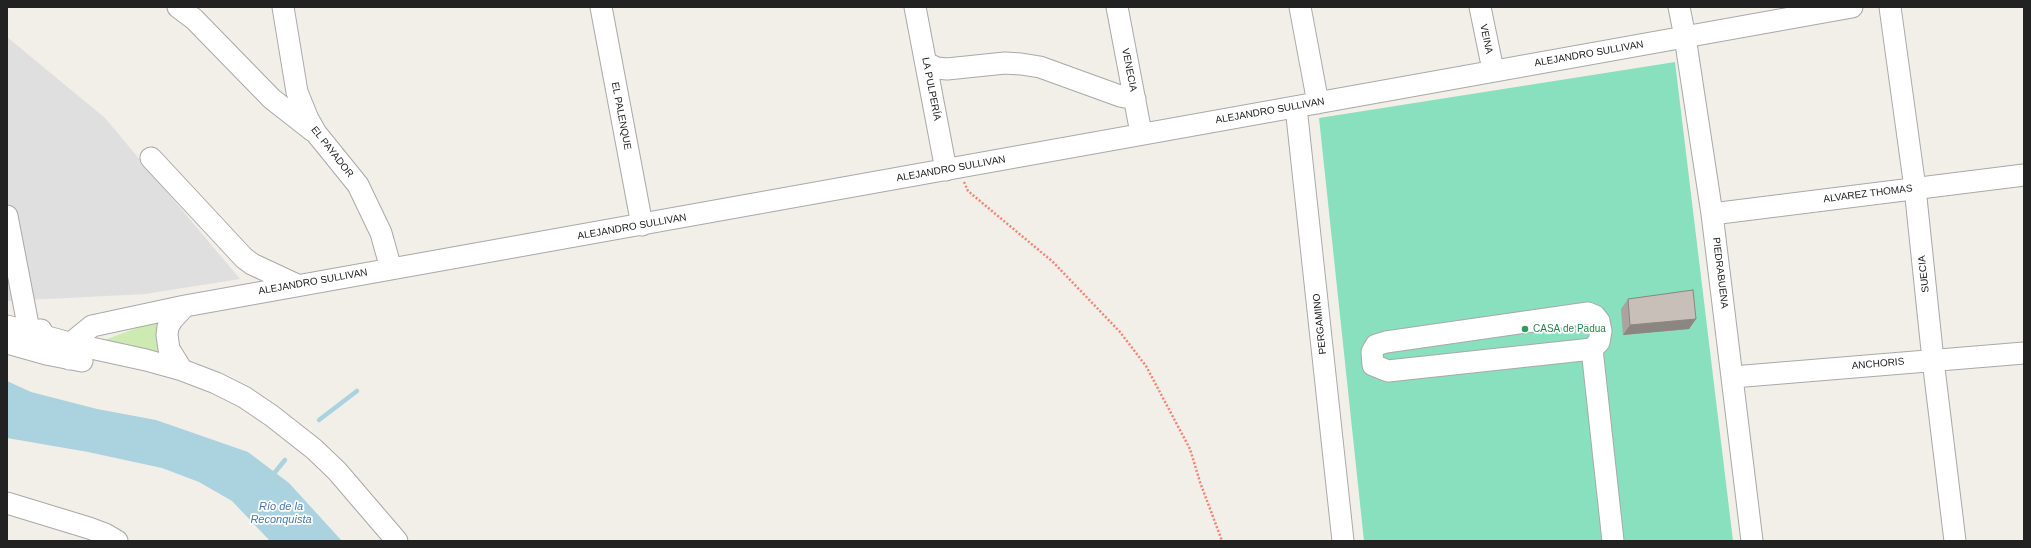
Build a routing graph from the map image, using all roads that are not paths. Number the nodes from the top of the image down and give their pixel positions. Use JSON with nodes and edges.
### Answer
{"nodes":[{"id":1,"x":178,"y":7,"type":"edge"},
{"id":2,"x":283,"y":7,"type":"edge"},
{"id":3,"x":601,"y":7,"type":"edge"},
{"id":4,"x":915,"y":7,"type":"edge"},
{"id":5,"x":1117,"y":7,"type":"edge"},
{"id":6,"x":1300,"y":7,"type":"edge"},
{"id":7,"x":1480,"y":7,"type":"edge"},
{"id":8,"x":1679,"y":7,"type":"edge"},
{"id":9,"x":1852,"y":7,"type":"edge"},
{"id":10,"x":1890,"y":7,"type":"edge"},
{"id":11,"x":1685,"y":37,"type":"junction"},
{"id":12,"x":926,"y":63,"type":"junction"},
{"id":13,"x":1493,"y":70,"type":"junction"},
{"id":14,"x":1135,"y":99,"type":"junction"},
{"id":15,"x":1318,"y":103,"type":"junction"},
{"id":16,"x":1296,"y":107,"type":"junction"},
{"id":17,"x":1141,"y":133,"type":"junction"},
{"id":18,"x":316,"y":134,"type":"junction"},
{"id":19,"x":151,"y":158,"type":"dead end"},
{"id":20,"x":952,"y":169,"type":"junction"},
{"id":21,"x":2024,"y":175,"type":"edge"},
{"id":22,"x":1915,"y":188,"type":"junction"},
{"id":23,"x":1712,"y":214,"type":"junction"},
{"id":24,"x":7,"y":216,"type":"edge"},
{"id":25,"x":642,"y":225,"type":"junction"},
{"id":26,"x":247,"y":260,"type":"junction"},
{"id":27,"x":391,"y":269,"type":"junction"},
{"id":28,"x":297,"y":285,"type":"junction"},
{"id":29,"x":245,"y":295,"type":"junction"},
{"id":30,"x":185,"y":306,"type":"junction"},
{"id":31,"x":7,"y":326,"type":"edge"},
{"id":32,"x":92,"y":326,"type":"junction"},
{"id":33,"x":29,"y":330,"type":"junction"},
{"id":34,"x":7,"y":343,"type":"edge"},
{"id":35,"x":1592,"y":349,"type":"junction"},
{"id":36,"x":71,"y":351,"type":"junction"},
{"id":37,"x":2024,"y":353,"type":"edge"},
{"id":38,"x":1933,"y":360,"type":"junction"},
{"id":39,"x":182,"y":370,"type":"junction"},
{"id":40,"x":1733,"y":377,"type":"junction"},
{"id":41,"x":314,"y":449,"type":"junction"},
{"id":42,"x":7,"y":503,"type":"edge"},
{"id":43,"x":117,"y":541,"type":"edge"},
{"id":44,"x":397,"y":541,"type":"edge"},
{"id":45,"x":1343,"y":541,"type":"edge"},
{"id":46,"x":1613,"y":541,"type":"edge"},
{"id":47,"x":1752,"y":541,"type":"edge"},
{"id":48,"x":1955,"y":541,"type":"edge"}],
"edges":[{"from":1,"to":18,"type":"street"},
{"from":2,"to":18,"type":"street","name":"EL PAYADOR"},
{"from":3,"to":25,"type":"street","name":"EL PALENQUE"},
{"from":4,"to":12,"type":"street","name":"LA PULPERÍA"},
{"from":5,"to":14,"type":"street","name":"VENECIA"},
{"from":6,"to":15,"type":"street"},
{"from":7,"to":13,"type":"street","name":"VEINA"},
{"from":8,"to":11,"type":"street","name":"PIEDRABUENA"},
{"from":9,"to":11,"type":"street","name":"ALEJANDRO SULLIVAN"},
{"from":10,"to":22,"type":"street","name":"SUECIA"},
{"from":11,"to":13,"type":"street","name":"ALEJANDRO SULLIVAN"},
{"from":11,"to":23,"type":"street","name":"PIEDRABUENA"},
{"from":12,"to":14,"type":"street"},
{"from":12,"to":20,"type":"street","name":"LA PULPERÍA"},
{"from":13,"to":15,"type":"street","name":"ALEJANDRO SULLIVAN"},
{"from":14,"to":17,"type":"street","name":"VENECIA"},
{"from":15,"to":16,"type":"street","name":"ALEJANDRO SULLIVAN"},
{"from":16,"to":17,"type":"street","name":"ALEJANDRO SULLIVAN"},
{"from":16,"to":45,"type":"street","name":"PERGAMINO"},
{"from":17,"to":20,"type":"street","name":"ALEJANDRO SULLIVAN"},
{"from":18,"to":27,"type":"street","name":"EL PAYADOR"},
{"from":19,"to":26,"type":"street"},
{"from":20,"to":25,"type":"street","name":"ALEJANDRO SULLIVAN"},
{"from":21,"to":22,"type":"street","name":"ALVAREZ THOMAS"},
{"from":22,"to":23,"type":"street","name":"ALVAREZ THOMAS"},
{"from":22,"to":38,"type":"street","name":"SUECIA"},
{"from":23,"to":40,"type":"street","name":"PIEDRABUENA"},
{"from":24,"to":33,"type":"street"},
{"from":25,"to":27,"type":"street","name":"ALEJANDRO SULLIVAN"},
{"from":26,"to":28,"type":"street"},
{"from":26,"to":29,"type":"street"},
{"from":27,"to":28,"type":"street","name":"ALEJANDRO SULLIVAN"},
{"from":28,"to":29,"type":"street","name":"ALEJANDRO SULLIVAN"},
{"from":29,"to":30,"type":"street","name":"ALEJANDRO SULLIVAN"},
{"from":30,"to":32,"type":"street","name":"ALEJANDRO SULLIVAN"},
{"from":30,"to":39,"type":"street"},
{"from":31,"to":33,"type":"street"},
{"from":32,"to":33,"type":"street","name":"ALEJANDRO SULLIVAN"},
{"from":32,"to":36,"type":"street"},
{"from":33,"to":36,"type":"street"},
{"from":34,"to":36,"type":"street"},
{"from":35,"to":35,"type":"street"},
{"from":35,"to":46,"type":"street"},
{"from":36,"to":39,"type":"street"},
{"from":36,"to":41,"type":"street"},
{"from":37,"to":38,"type":"street","name":"ANCHORIS"},
{"from":38,"to":40,"type":"street","name":"ANCHORIS"},
{"from":38,"to":48,"type":"street","name":"SUECIA"},
{"from":39,"to":41,"type":"street"},
{"from":40,"to":47,"type":"street","name":"PIEDRABUENA"},
{"from":41,"to":44,"type":"street"},
{"from":42,"to":43,"type":"street"}]}
